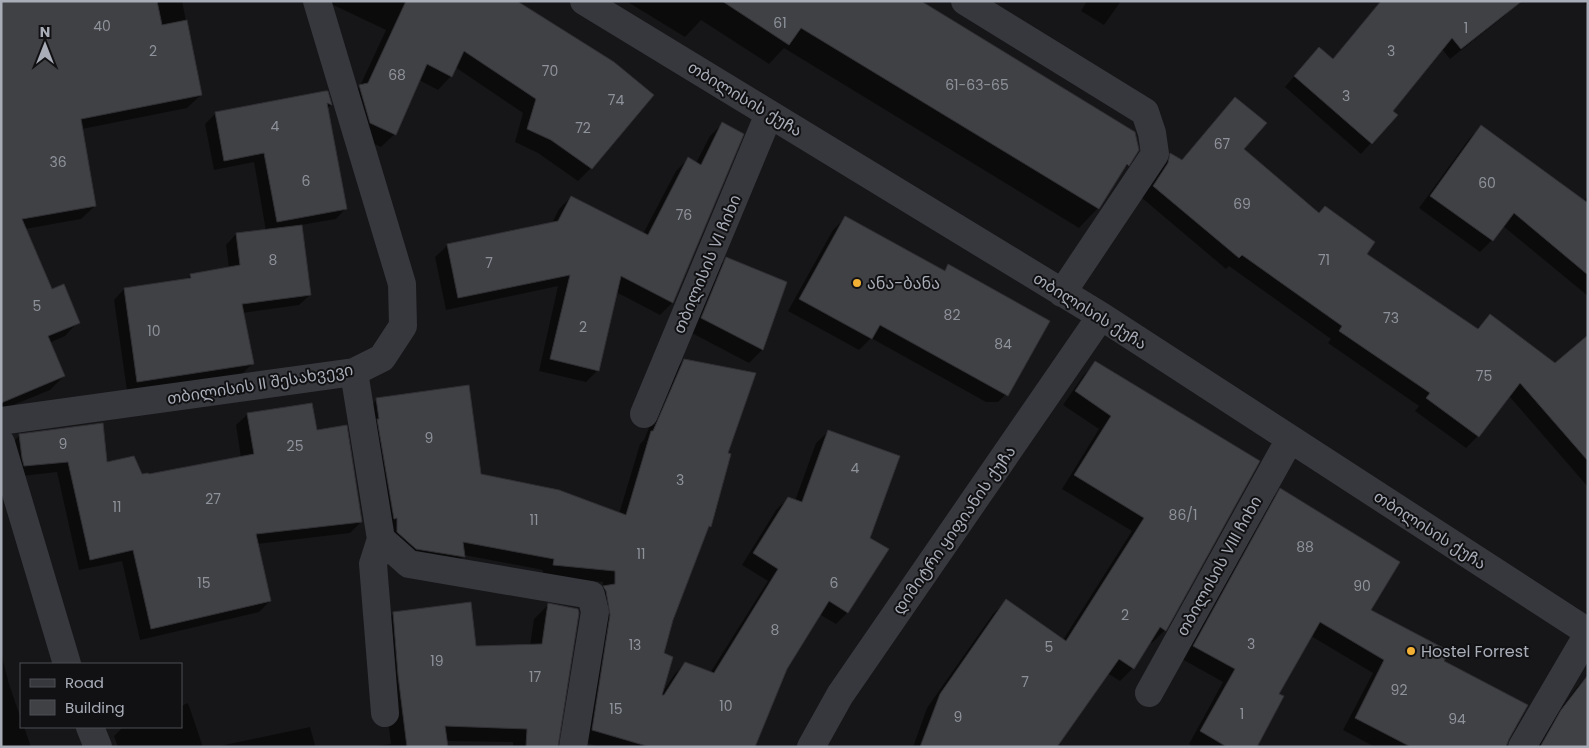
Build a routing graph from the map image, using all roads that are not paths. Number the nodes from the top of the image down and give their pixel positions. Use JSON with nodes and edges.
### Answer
{"nodes":[{"id":1,"x":317,"y":1,"type":"edge"},
{"id":2,"x":584,"y":1,"type":"edge"},
{"id":3,"x":965,"y":1,"type":"edge"},
{"id":4,"x":770,"y":114,"type":"junction"},
{"id":5,"x":1062,"y":294,"type":"junction"},
{"id":6,"x":1101,"y":316,"type":"junction"},
{"id":7,"x":354,"y":372,"type":"junction"},
{"id":8,"x":644,"y":414,"type":"dead end"},
{"id":9,"x":1,"y":421,"type":"edge"},
{"id":10,"x":1290,"y":438,"type":"junction"},
{"id":11,"x":1,"y":443,"type":"edge"},
{"id":12,"x":381,"y":539,"type":"junction"},
{"id":13,"x":1588,"y":633,"type":"edge"},
{"id":14,"x":68,"y":663,"type":"edge"},
{"id":15,"x":1149,"y":693,"type":"dead end"},
{"id":16,"x":384,"y":713,"type":"dead end"},
{"id":17,"x":90,"y":728,"type":"edge"},
{"id":18,"x":98,"y":747,"type":"edge"},
{"id":19,"x":573,"y":747,"type":"edge"},
{"id":20,"x":811,"y":747,"type":"edge"},
{"id":21,"x":1522,"y":747,"type":"edge"}],
"edges":[{"from":1,"to":7,"type":"street","name":"თბილისის II შესახვევი"},
{"from":2,"to":4,"type":"street","name":"თბილისის ქუჩა"},
{"from":3,"to":5,"type":"street"},
{"from":4,"to":5,"type":"street","name":"თბილისის ქუჩა"},
{"from":4,"to":8,"type":"street","name":"თბილისის VI ჩიხი"},
{"from":5,"to":6,"type":"street","name":"თბილისის ქუჩა"},
{"from":6,"to":10,"type":"street","name":"თბილისის ქუჩა"},
{"from":6,"to":20,"type":"street","name":"დიმიტრი ყიფიანის ქუჩა"},
{"from":7,"to":9,"type":"street","name":"თბილისის II შესახვევი"},
{"from":7,"to":12,"type":"street"},
{"from":10,"to":13,"type":"street","name":"თბილისის ქუჩა"},
{"from":10,"to":15,"type":"street","name":"თბილისის VIII ჩიხი"},
{"from":11,"to":14,"type":"street"},
{"from":12,"to":16,"type":"street"},
{"from":12,"to":19,"type":"street"},
{"from":13,"to":21,"type":"street"},
{"from":17,"to":18,"type":"street"}]}
